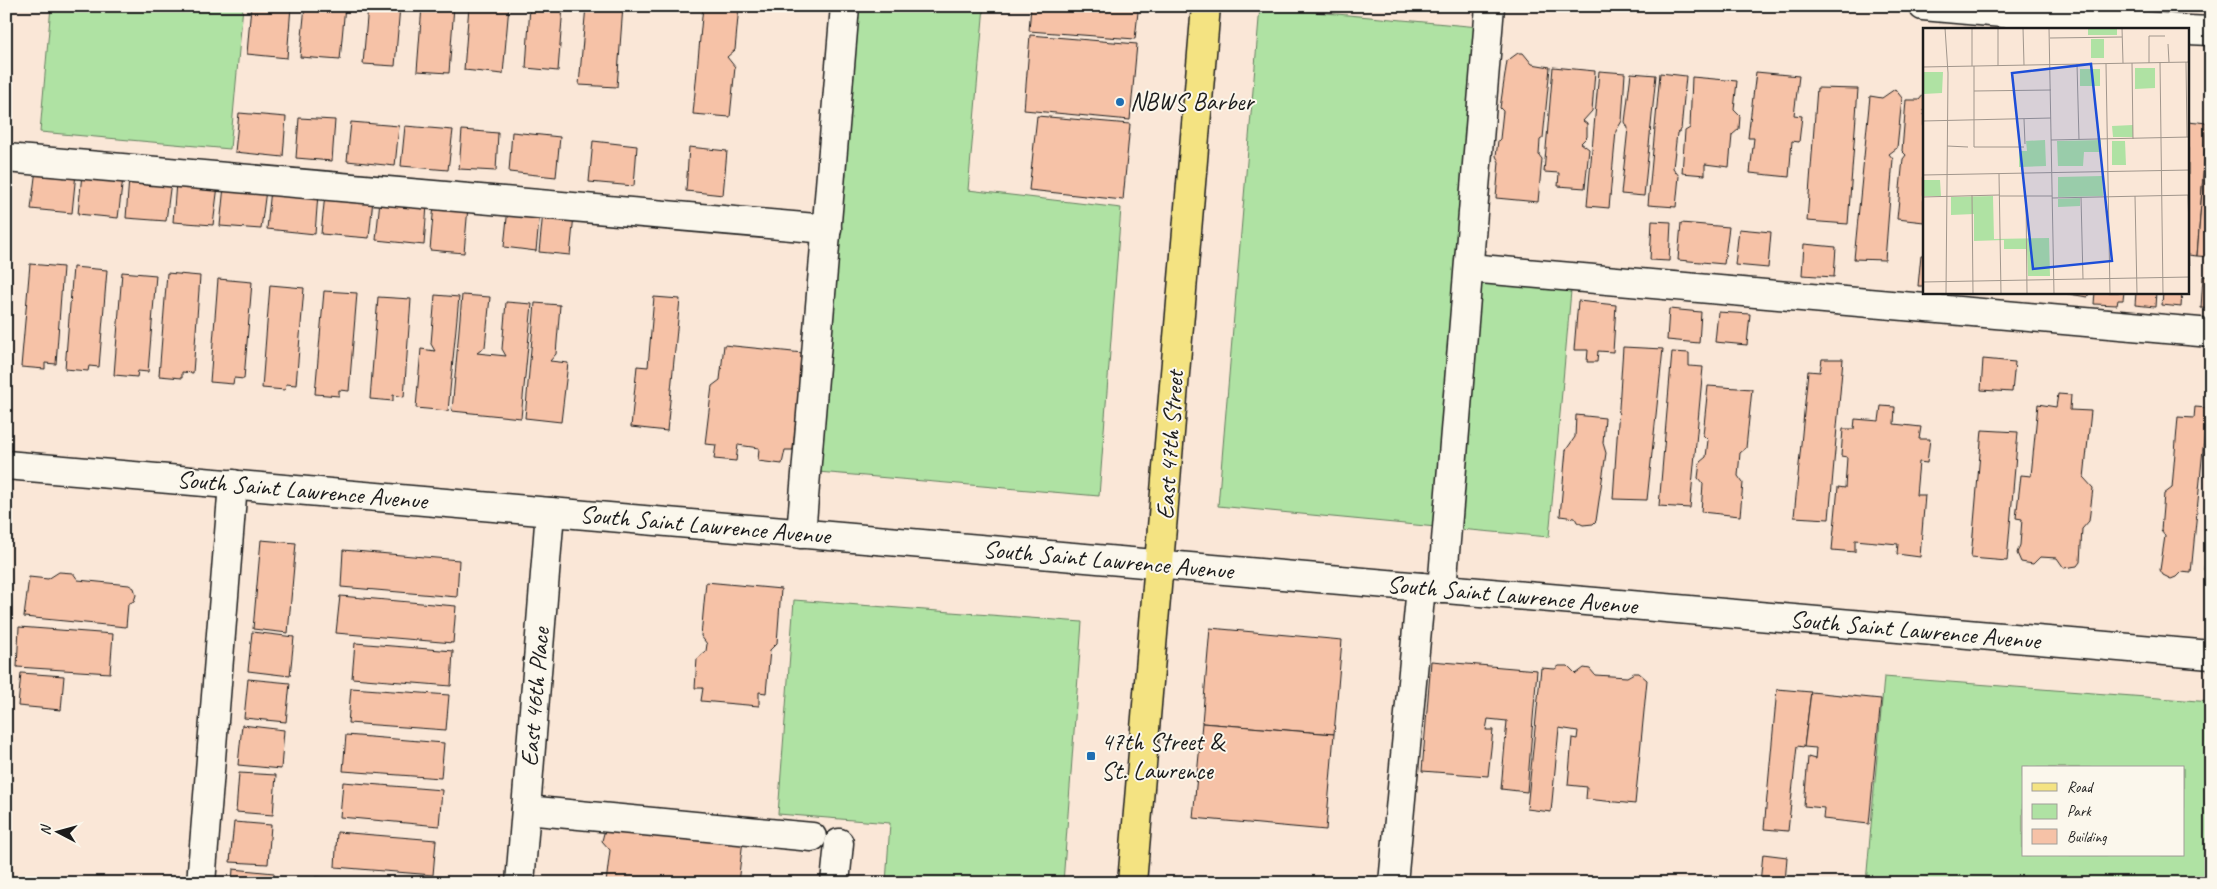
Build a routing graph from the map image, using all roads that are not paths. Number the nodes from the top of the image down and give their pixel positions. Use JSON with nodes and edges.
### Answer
{"nodes":[{"id":1,"x":845,"y":6,"type":"edge"},
{"id":2,"x":1206,"y":6,"type":"edge"},
{"id":3,"x":1490,"y":6,"type":"edge"},
{"id":4,"x":1923,"y":6,"type":"edge"},
{"id":5,"x":2169,"y":28,"type":"edge"},
{"id":6,"x":2190,"y":30,"type":"edge"},
{"id":7,"x":2211,"y":32,"type":"edge"},
{"id":8,"x":6,"y":158,"type":"edge"},
{"id":9,"x":826,"y":229,"type":"junction"},
{"id":10,"x":1469,"y":268,"type":"junction"},
{"id":11,"x":2211,"y":332,"type":"edge"},
{"id":12,"x":6,"y":464,"type":"edge"},
{"id":13,"x":233,"y":484,"type":"junction"},
{"id":14,"x":550,"y":512,"type":"junction"},
{"id":15,"x":801,"y":534,"type":"junction"},
{"id":16,"x":1160,"y":564,"type":"junction"},
{"id":17,"x":1432,"y":588,"type":"junction"},
{"id":18,"x":2211,"y":655,"type":"edge"},
{"id":19,"x":526,"y":810,"type":"junction"},
{"id":20,"x":812,"y":837,"type":"dead end"},
{"id":21,"x":839,"y":843,"type":"dead end"},
{"id":22,"x":201,"y":883,"type":"edge"},
{"id":23,"x":520,"y":883,"type":"edge"},
{"id":24,"x":835,"y":883,"type":"edge"},
{"id":25,"x":1132,"y":883,"type":"edge"},
{"id":26,"x":1393,"y":883,"type":"edge"}],
"edges":[{"from":1,"to":9,"type":"street"},
{"from":2,"to":16,"type":"main road","name":"East 47th Street"},
{"from":3,"to":10,"type":"street"},
{"from":4,"to":5,"type":"street"},
{"from":6,"to":7,"type":"street"},
{"from":8,"to":9,"type":"street"},
{"from":9,"to":15,"type":"street"},
{"from":10,"to":11,"type":"street"},
{"from":10,"to":17,"type":"street"},
{"from":12,"to":13,"type":"street","name":"South Saint Lawrence Avenue"},
{"from":13,"to":14,"type":"street","name":"South Saint Lawrence Avenue"},
{"from":13,"to":22,"type":"street"},
{"from":14,"to":15,"type":"street","name":"South Saint Lawrence Avenue"},
{"from":14,"to":19,"type":"street","name":"East 46th Place"},
{"from":15,"to":16,"type":"street","name":"South Saint Lawrence Avenue"},
{"from":16,"to":17,"type":"street","name":"South Saint Lawrence Avenue"},
{"from":16,"to":25,"type":"main road","name":"East 47th Street"},
{"from":17,"to":18,"type":"street","name":"South Saint Lawrence Avenue"},
{"from":17,"to":26,"type":"street"},
{"from":19,"to":20,"type":"street"},
{"from":19,"to":23,"type":"street","name":"East 46th Place"},
{"from":21,"to":24,"type":"street"}]}
